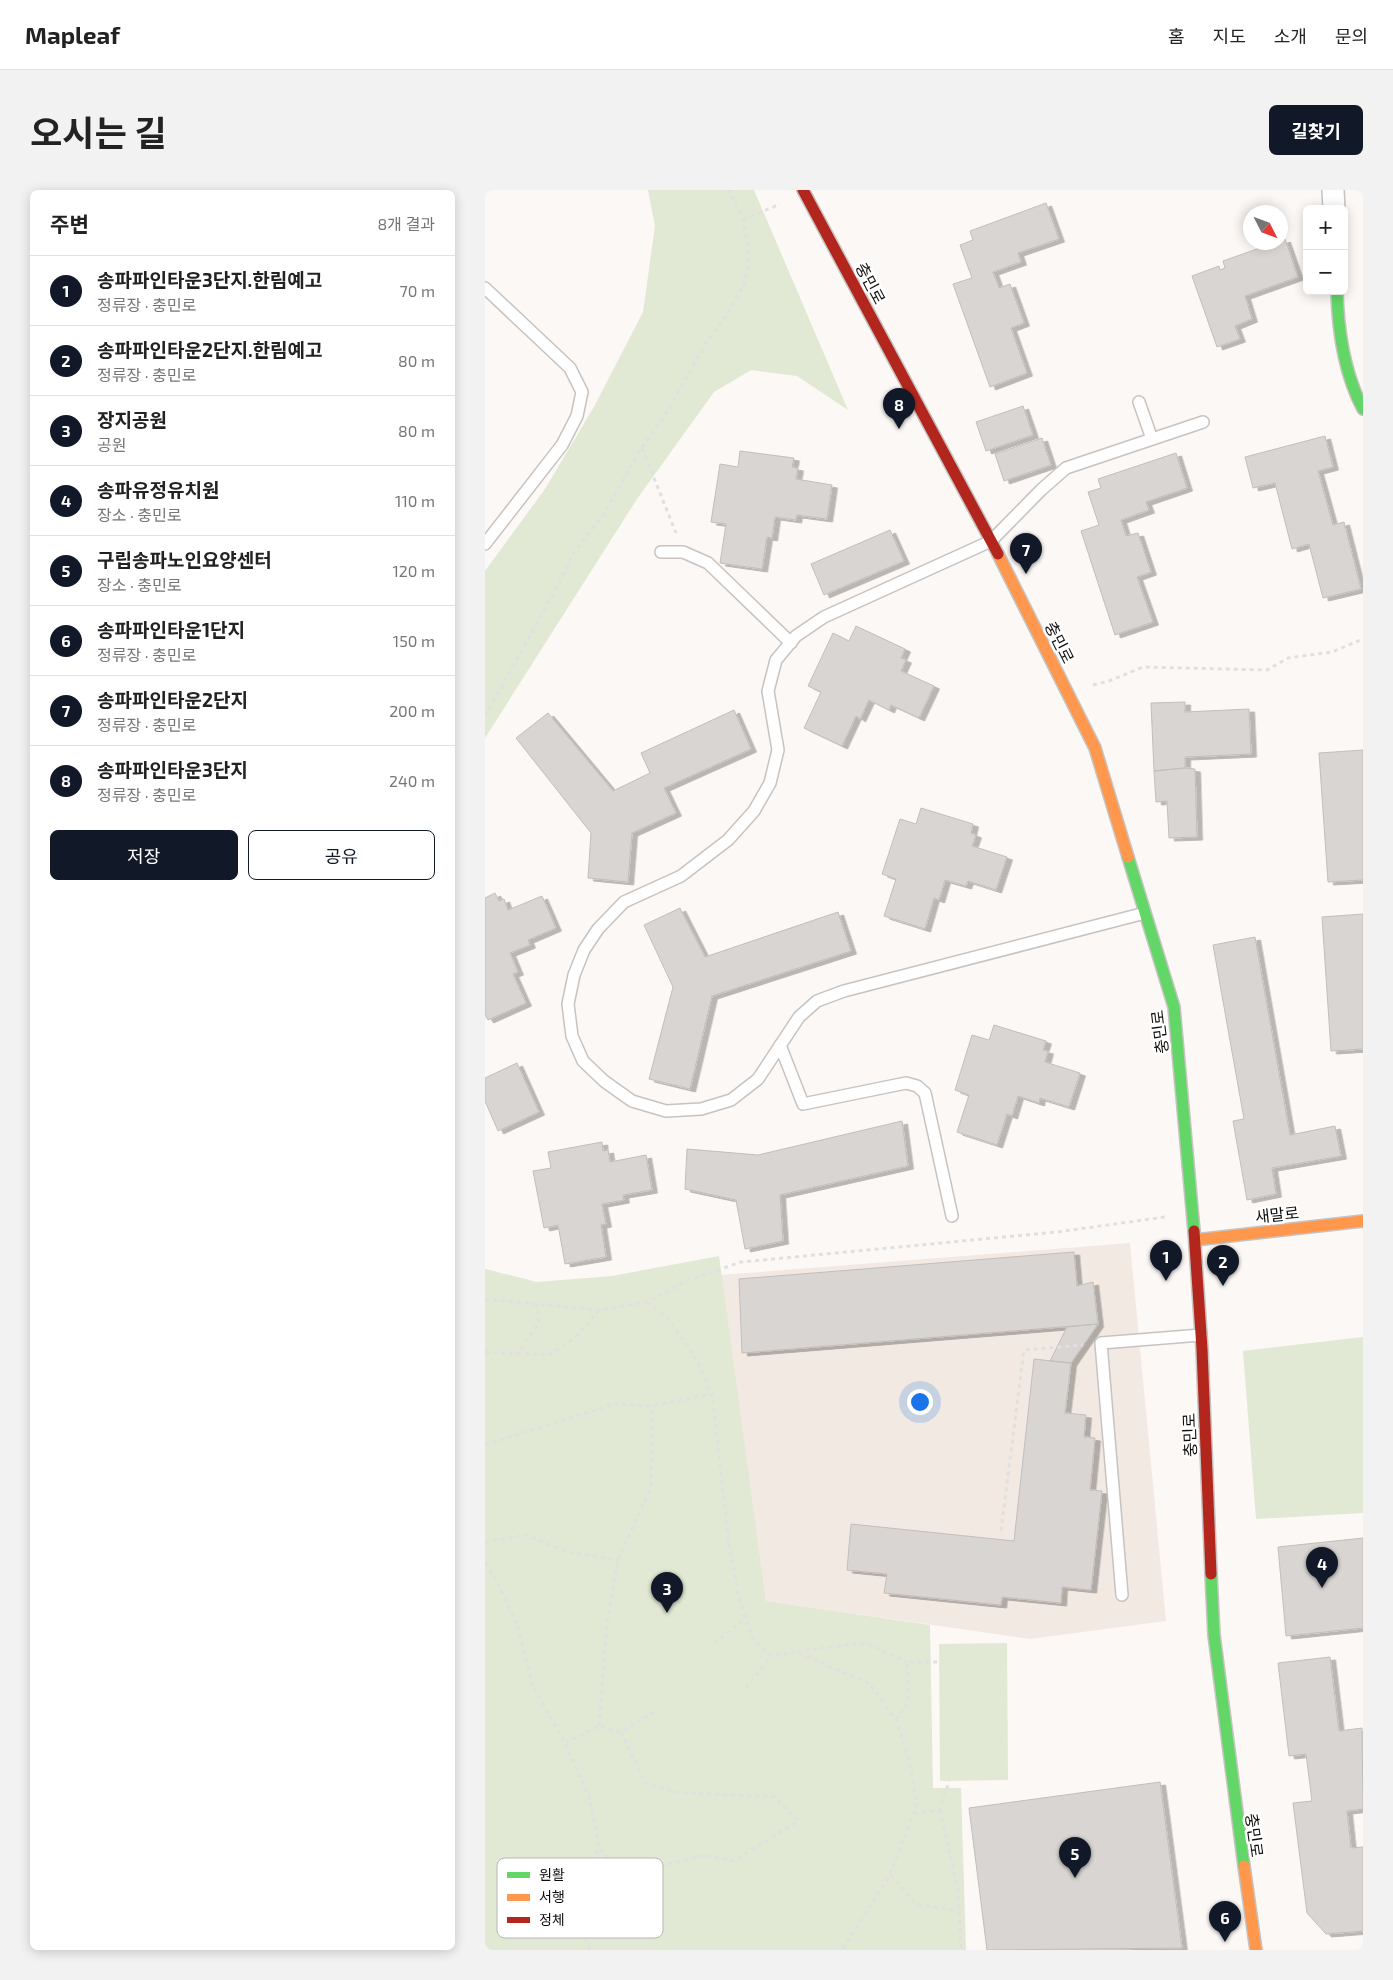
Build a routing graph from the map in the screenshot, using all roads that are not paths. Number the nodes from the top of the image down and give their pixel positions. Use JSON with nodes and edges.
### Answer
{"nodes":[{"id":1,"x":1333,"y":190,"type":"edge"},
{"id":2,"x":804,"y":192,"type":"edge"},
{"id":3,"x":1335,"y":205,"type":"edge"},
{"id":4,"x":485,"y":288,"type":"edge"},
{"id":5,"x":1337,"y":295,"type":"edge"},
{"id":6,"x":1139,"y":402,"type":"dead end"},
{"id":7,"x":1363,"y":409,"type":"edge"},
{"id":8,"x":1203,"y":422,"type":"dead end"},
{"id":9,"x":1152,"y":439,"type":"junction"},
{"id":10,"x":991,"y":541,"type":"junction"},
{"id":11,"x":485,"y":544,"type":"edge"},
{"id":12,"x":661,"y":552,"type":"dead end"},
{"id":13,"x":791,"y":642,"type":"junction"},
{"id":14,"x":1145,"y":913,"type":"junction"},
{"id":15,"x":781,"y":1045,"type":"junction"},
{"id":16,"x":952,"y":1216,"type":"dead end"},
{"id":17,"x":1363,"y":1221,"type":"edge"},
{"id":18,"x":1195,"y":1240,"type":"junction"},
{"id":19,"x":1201,"y":1335,"type":"junction"},
{"id":20,"x":1122,"y":1595,"type":"dead end"},
{"id":21,"x":1256,"y":1950,"type":"edge"}],
"edges":[{"from":1,"to":3,"type":"street"},
{"from":2,"to":10,"type":"street","name":"충민로"},
{"from":4,"to":11,"type":"lane"},
{"from":5,"to":7,"type":"street"},
{"from":6,"to":9,"type":"lane"},
{"from":8,"to":9,"type":"lane"},
{"from":9,"to":10,"type":"lane"},
{"from":10,"to":13,"type":"lane"},
{"from":10,"to":14,"type":"street","name":"충민로"},
{"from":12,"to":13,"type":"lane"},
{"from":13,"to":15,"type":"lane"},
{"from":14,"to":15,"type":"lane"},
{"from":14,"to":18,"type":"street","name":"충민로"},
{"from":15,"to":16,"type":"lane"},
{"from":17,"to":18,"type":"street","name":"새말로"},
{"from":18,"to":19,"type":"street","name":"충민로"},
{"from":19,"to":20,"type":"lane"},
{"from":19,"to":21,"type":"street","name":"충민로"}]}
